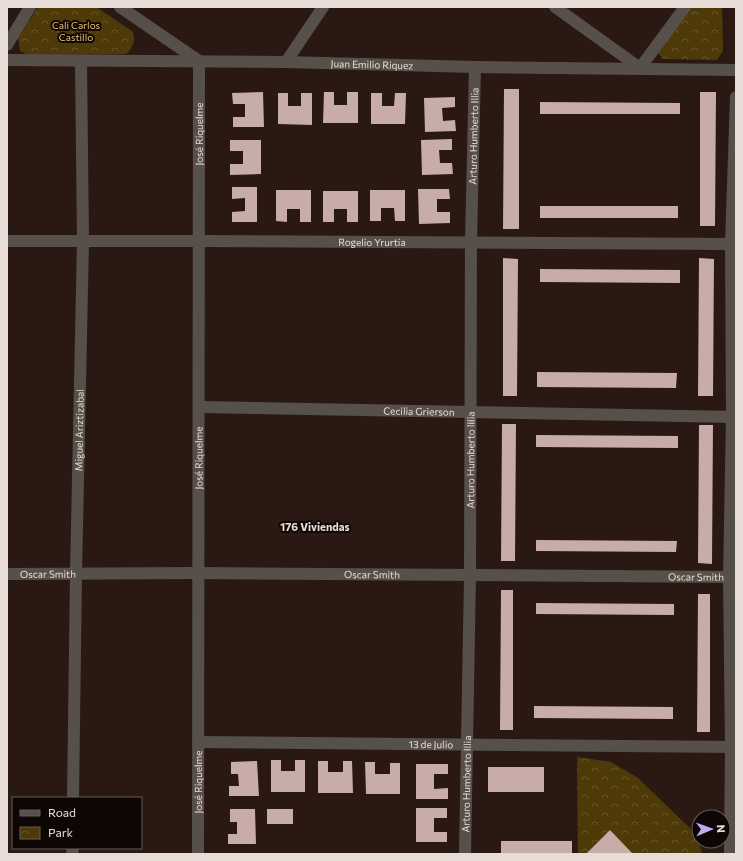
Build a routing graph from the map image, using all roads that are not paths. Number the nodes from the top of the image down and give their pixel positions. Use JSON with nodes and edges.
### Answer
{"nodes":[{"id":1,"x":30,"y":7,"type":"edge"},
{"id":2,"x":120,"y":7,"type":"edge"},
{"id":3,"x":323,"y":7,"type":"edge"},
{"id":4,"x":555,"y":7,"type":"edge"},
{"id":5,"x":685,"y":7,"type":"edge"},
{"id":6,"x":7,"y":45,"type":"edge"},
{"id":7,"x":7,"y":60,"type":"edge"},
{"id":8,"x":199,"y":61,"type":"junction"},
{"id":9,"x":81,"y":62,"type":"junction"},
{"id":10,"x":286,"y":62,"type":"junction"},
{"id":11,"x":475,"y":67,"type":"junction"},
{"id":12,"x":640,"y":68,"type":"junction"},
{"id":13,"x":736,"y":70,"type":"edge"},
{"id":14,"x":736,"y":97,"type":"edge"},
{"id":15,"x":7,"y":241,"type":"edge"},
{"id":16,"x":83,"y":241,"type":"junction"},
{"id":17,"x":199,"y":241,"type":"junction"},
{"id":18,"x":471,"y":242,"type":"junction"},
{"id":19,"x":734,"y":244,"type":"edge"},
{"id":20,"x":198,"y":407,"type":"junction"},
{"id":21,"x":470,"y":412,"type":"junction"},
{"id":22,"x":734,"y":416,"type":"edge"},
{"id":23,"x":198,"y":573,"type":"junction"},
{"id":24,"x":7,"y":574,"type":"edge"},
{"id":25,"x":76,"y":574,"type":"junction"},
{"id":26,"x":470,"y":576,"type":"junction"},
{"id":27,"x":733,"y":577,"type":"edge"},
{"id":28,"x":198,"y":742,"type":"junction"},
{"id":29,"x":467,"y":745,"type":"junction"},
{"id":30,"x":734,"y":747,"type":"edge"},
{"id":31,"x":73,"y":797,"type":"edge"},
{"id":32,"x":198,"y":854,"type":"edge"},
{"id":33,"x":466,"y":854,"type":"edge"},
{"id":34,"x":730,"y":854,"type":"edge"}],
"edges":[{"from":1,"to":6,"type":"street"},
{"from":2,"to":8,"type":"street"},
{"from":3,"to":10,"type":"street"},
{"from":4,"to":12,"type":"street"},
{"from":5,"to":12,"type":"street"},
{"from":7,"to":9,"type":"street","name":"Juan Emilio Riquez"},
{"from":8,"to":9,"type":"street","name":"Juan Emilio Riquez"},
{"from":8,"to":10,"type":"street","name":"Juan Emilio Riquez"},
{"from":8,"to":17,"type":"street","name":"José Riquelme"},
{"from":9,"to":16,"type":"street","name":"Miguel Ariztizabal"},
{"from":10,"to":11,"type":"street","name":"Juan Emilio Riquez"},
{"from":11,"to":12,"type":"street","name":"Juan Emilio Riquez"},
{"from":11,"to":18,"type":"street","name":"Arturo Humberto Illia"},
{"from":12,"to":13,"type":"street","name":"Juan Emilio Riquez"},
{"from":14,"to":19,"type":"street"},
{"from":15,"to":16,"type":"street","name":"Rogelio Yrurtia"},
{"from":16,"to":17,"type":"street","name":"Rogelio Yrurtia"},
{"from":16,"to":25,"type":"street","name":"Miguel Ariztizabal"},
{"from":17,"to":18,"type":"street","name":"Rogelio Yrurtia"},
{"from":17,"to":20,"type":"street","name":"José Riquelme"},
{"from":18,"to":19,"type":"street","name":"Rogelio Yrurtia"},
{"from":18,"to":21,"type":"street","name":"Arturo Humberto Illia"},
{"from":19,"to":22,"type":"street"},
{"from":20,"to":21,"type":"street","name":"Cecilia Grierson"},
{"from":20,"to":23,"type":"street","name":"José Riquelme"},
{"from":21,"to":22,"type":"street","name":"Cecilia Grierson"},
{"from":21,"to":26,"type":"street","name":"Arturo Humberto Illia"},
{"from":22,"to":27,"type":"street"},
{"from":23,"to":25,"type":"street","name":"Oscar Smith"},
{"from":23,"to":26,"type":"street","name":"Oscar Smith"},
{"from":23,"to":28,"type":"street","name":"José Riquelme"},
{"from":24,"to":25,"type":"street","name":"Oscar Smith"},
{"from":25,"to":31,"type":"street","name":"Miguel Ariztizabal"},
{"from":26,"to":27,"type":"street","name":"Oscar Smith"},
{"from":26,"to":29,"type":"street","name":"Arturo Humberto Illia"},
{"from":27,"to":30,"type":"street"},
{"from":28,"to":29,"type":"street","name":"13 de Julio"},
{"from":28,"to":32,"type":"street","name":"José Riquelme"},
{"from":29,"to":30,"type":"street","name":"13 de Julio"},
{"from":29,"to":33,"type":"street","name":"Arturo Humberto Illia"},
{"from":30,"to":34,"type":"street"}]}
